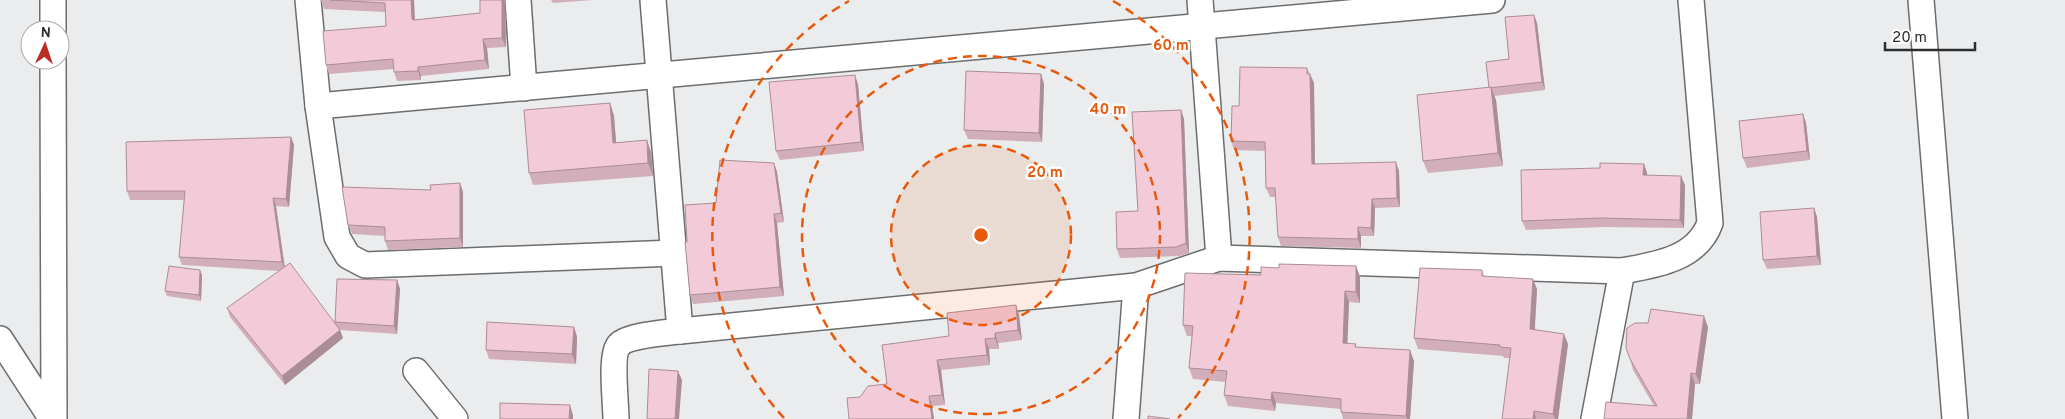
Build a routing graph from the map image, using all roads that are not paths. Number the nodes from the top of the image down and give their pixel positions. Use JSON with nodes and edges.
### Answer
{"nodes":[{"id":1,"x":53,"y":0,"type":"edge"},
{"id":2,"x":308,"y":0,"type":"edge"},
{"id":3,"x":518,"y":0,"type":"edge"},
{"id":4,"x":653,"y":0,"type":"edge"},
{"id":5,"x":1200,"y":0,"type":"edge"},
{"id":6,"x":1492,"y":0,"type":"edge"},
{"id":7,"x":1691,"y":0,"type":"edge"},
{"id":8,"x":1921,"y":0,"type":"edge"},
{"id":9,"x":53,"y":20,"type":"edge"},
{"id":10,"x":1202,"y":26,"type":"junction"},
{"id":11,"x":53,"y":70,"type":"edge"},
{"id":12,"x":659,"y":75,"type":"junction"},
{"id":13,"x":524,"y":88,"type":"junction"},
{"id":14,"x":318,"y":106,"type":"junction"},
{"id":15,"x":674,"y":253,"type":"junction"},
{"id":16,"x":1219,"y":258,"type":"junction"},
{"id":17,"x":1622,"y":271,"type":"junction"},
{"id":18,"x":1136,"y":286,"type":"junction"},
{"id":19,"x":680,"y":331,"type":"junction"},
{"id":20,"x":0,"y":339,"type":"edge"},
{"id":21,"x":416,"y":371,"type":"dead end"},
{"id":22,"x":53,"y":419,"type":"edge"},
{"id":23,"x":455,"y":419,"type":"edge"},
{"id":24,"x":616,"y":419,"type":"edge"},
{"id":25,"x":1126,"y":419,"type":"edge"},
{"id":26,"x":1594,"y":419,"type":"edge"},
{"id":27,"x":1954,"y":419,"type":"edge"}],
"edges":[{"from":1,"to":9,"type":"street"},
{"from":2,"to":14,"type":"street"},
{"from":3,"to":13,"type":"street"},
{"from":4,"to":12,"type":"street"},
{"from":5,"to":10,"type":"street"},
{"from":6,"to":10,"type":"street"},
{"from":7,"to":17,"type":"street"},
{"from":8,"to":27,"type":"street"},
{"from":10,"to":12,"type":"street"},
{"from":10,"to":16,"type":"street"},
{"from":11,"to":22,"type":"street"},
{"from":12,"to":13,"type":"street"},
{"from":12,"to":15,"type":"street"},
{"from":13,"to":14,"type":"street"},
{"from":14,"to":15,"type":"street"},
{"from":15,"to":19,"type":"street"},
{"from":16,"to":17,"type":"street"},
{"from":16,"to":18,"type":"street"},
{"from":17,"to":26,"type":"street"},
{"from":18,"to":19,"type":"street"},
{"from":18,"to":25,"type":"street"},
{"from":19,"to":24,"type":"street"},
{"from":20,"to":22,"type":"street"},
{"from":21,"to":23,"type":"street"}]}
